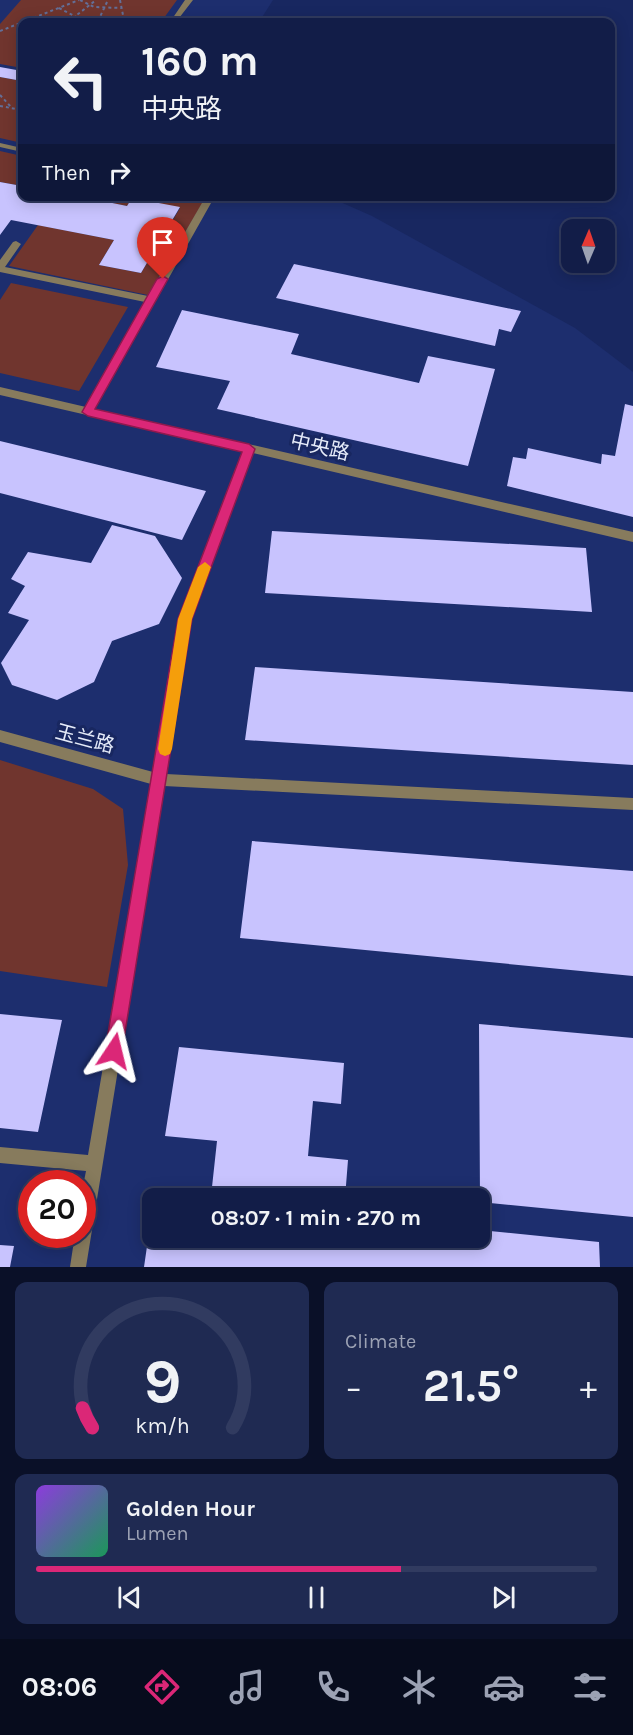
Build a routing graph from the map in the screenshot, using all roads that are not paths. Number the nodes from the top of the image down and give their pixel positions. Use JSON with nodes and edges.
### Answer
{"nodes":[{"id":1,"x":189,"y":0,"type":"edge"},
{"id":2,"x":176,"y":18,"type":"edge"},
{"id":3,"x":0,"y":145,"type":"edge"},
{"id":4,"x":18,"y":149,"type":"edge"},
{"id":5,"x":208,"y":201,"type":"edge"},
{"id":6,"x":16,"y":244,"type":"dead end"},
{"id":7,"x":0,"y":268,"type":"edge"},
{"id":8,"x":151,"y":300,"type":"junction"},
{"id":9,"x":0,"y":391,"type":"edge"},
{"id":10,"x":88,"y":412,"type":"junction"},
{"id":11,"x":249,"y":449,"type":"junction"},
{"id":12,"x":633,"y":537,"type":"edge"},
{"id":13,"x":0,"y":736,"type":"edge"},
{"id":14,"x":160,"y":780,"type":"junction"},
{"id":15,"x":633,"y":804,"type":"edge"},
{"id":16,"x":0,"y":1155,"type":"edge"},
{"id":17,"x":95,"y":1164,"type":"junction"},
{"id":18,"x":78,"y":1267,"type":"edge"}],
"edges":[{"from":1,"to":2,"type":"lane"},
{"from":3,"to":4,"type":"lane"},
{"from":5,"to":8,"type":"lane"},
{"from":6,"to":7,"type":"lane"},
{"from":7,"to":8,"type":"lane"},
{"from":8,"to":10,"type":"lane"},
{"from":9,"to":10,"type":"lane","name":"中央路"},
{"from":10,"to":11,"type":"lane","name":"中央路"},
{"from":11,"to":12,"type":"lane","name":"中央路"},
{"from":11,"to":14,"type":"lane"},
{"from":13,"to":14,"type":"lane","name":"玉兰路"},
{"from":14,"to":15,"type":"lane","name":"玉兰路"},
{"from":14,"to":17,"type":"lane"},
{"from":16,"to":17,"type":"lane"},
{"from":17,"to":18,"type":"lane"}]}
